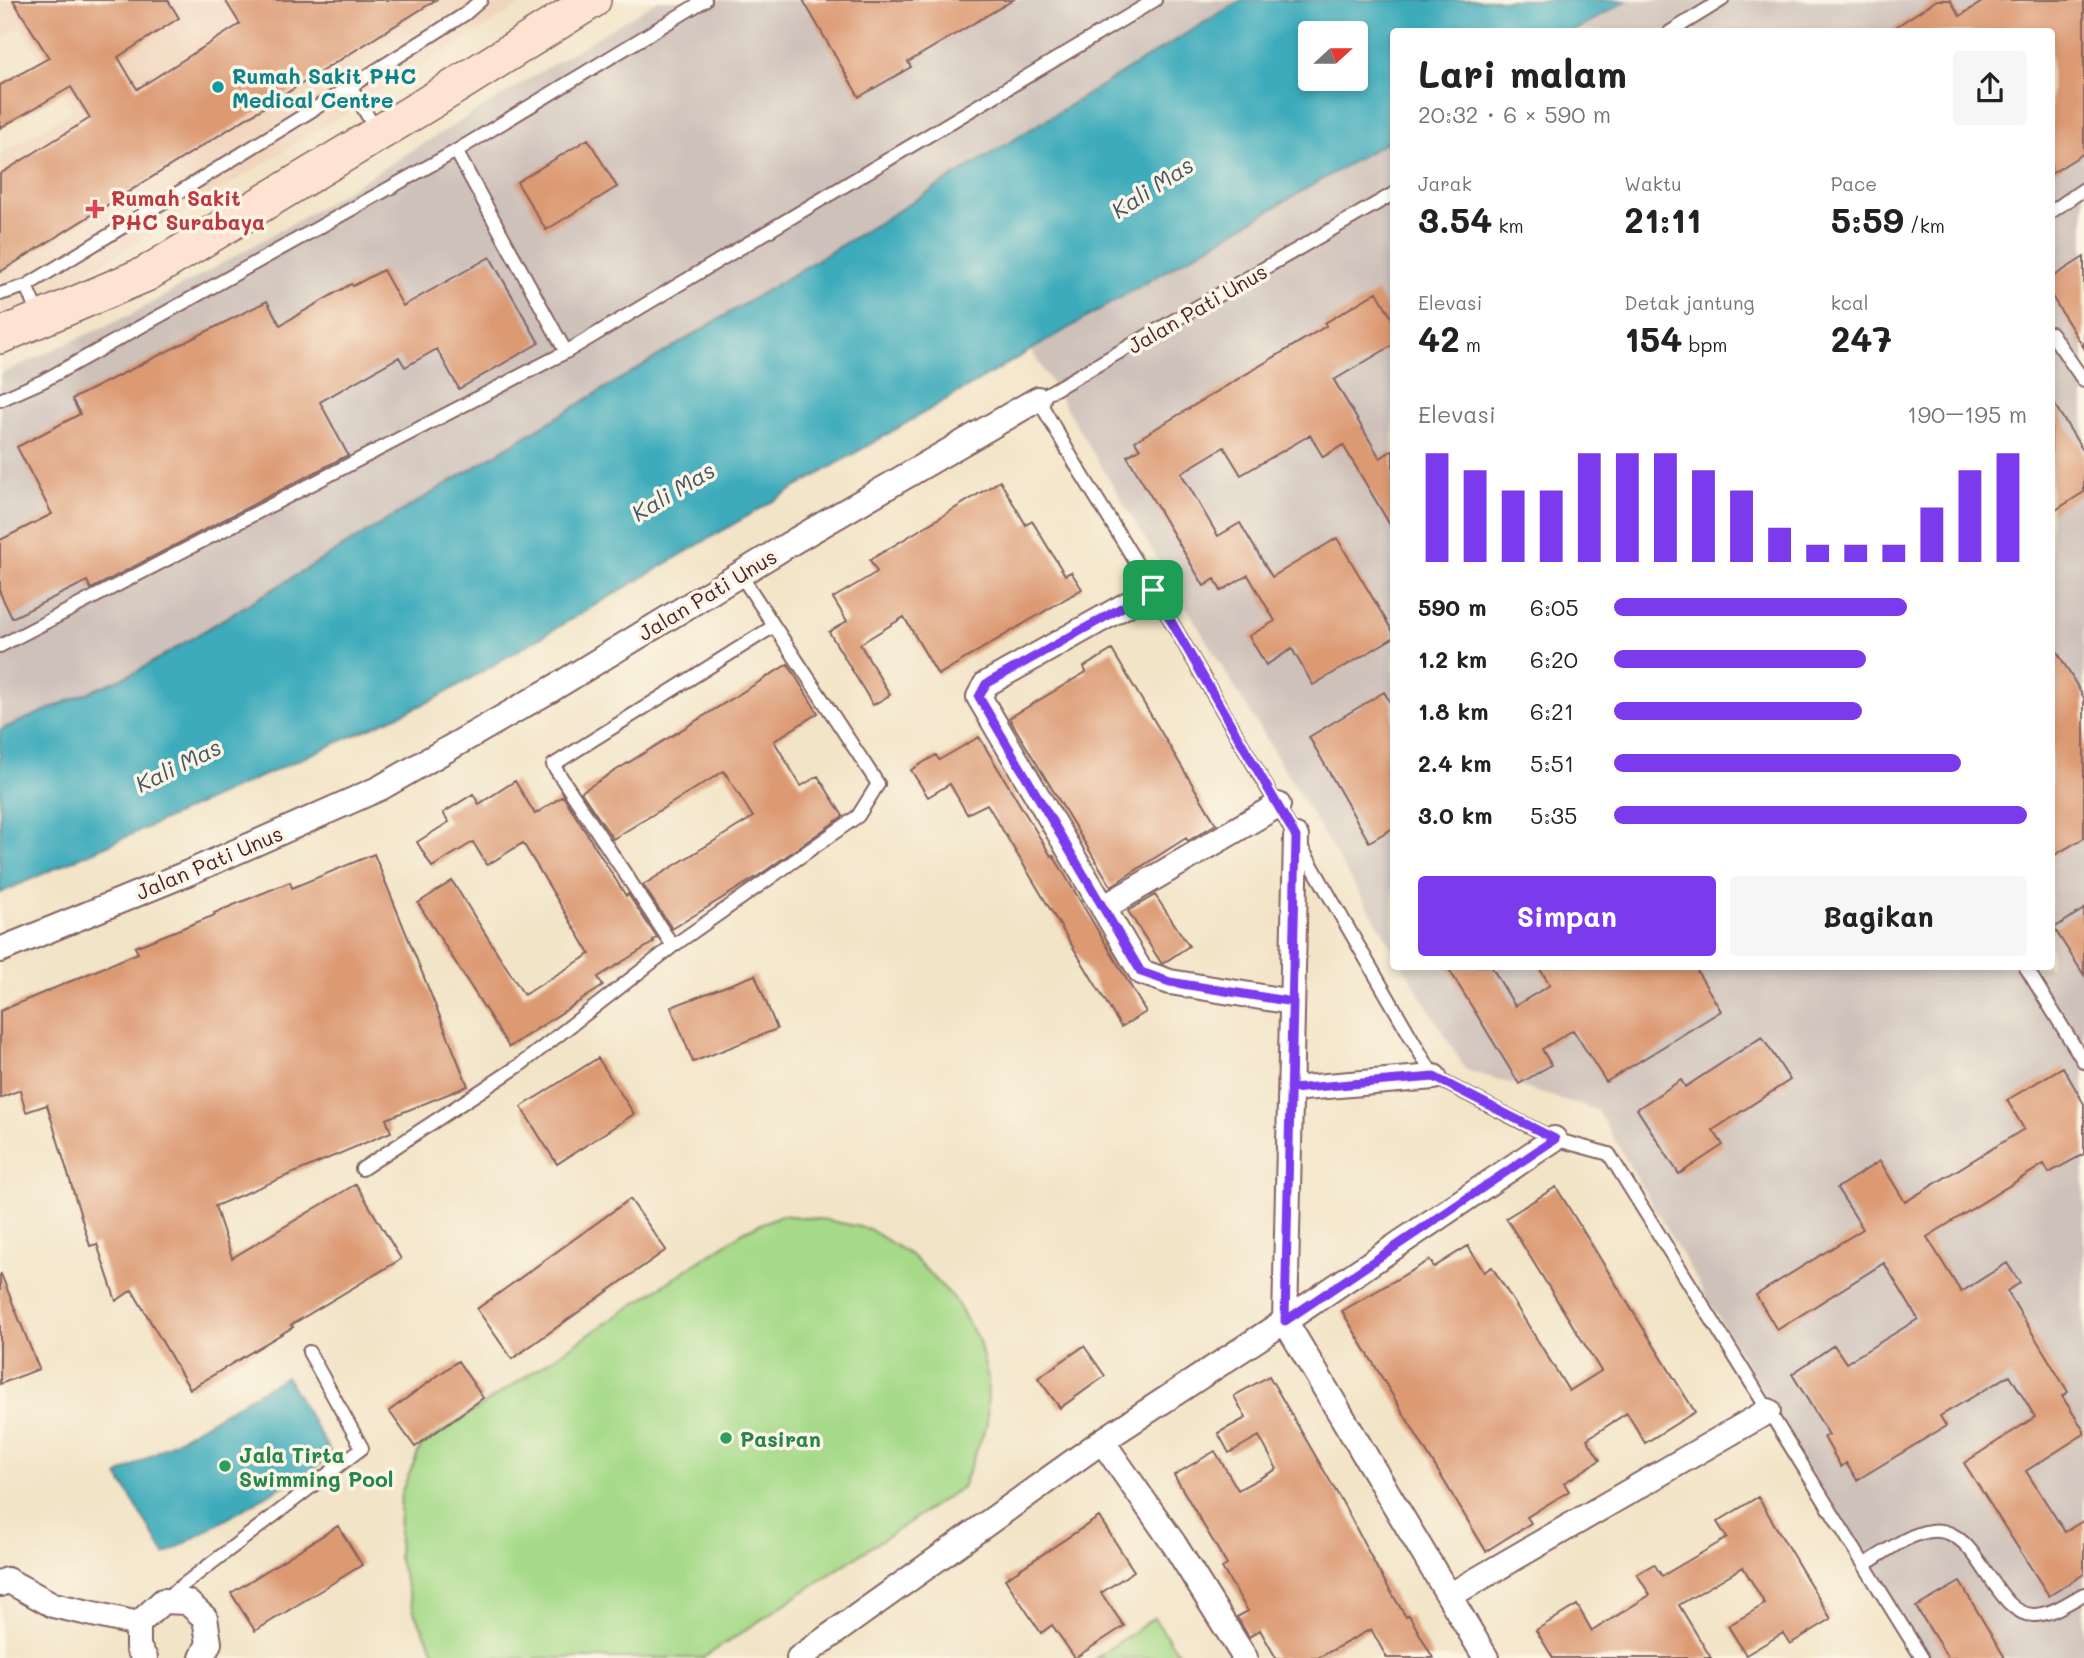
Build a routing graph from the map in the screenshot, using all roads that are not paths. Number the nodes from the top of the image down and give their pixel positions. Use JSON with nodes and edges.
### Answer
{"nodes":[{"id":1,"x":481,"y":0,"type":"edge"},
{"id":2,"x":593,"y":0,"type":"edge"},
{"id":3,"x":705,"y":0,"type":"edge"},
{"id":4,"x":1155,"y":0,"type":"edge"},
{"id":5,"x":1722,"y":0,"type":"edge"},
{"id":6,"x":1676,"y":28,"type":"edge"},
{"id":7,"x":351,"y":87,"type":"junction"},
{"id":8,"x":377,"y":133,"type":"junction"},
{"id":9,"x":456,"y":151,"type":"junction"},
{"id":10,"x":2084,"y":189,"type":"edge"},
{"id":11,"x":1390,"y":196,"type":"edge"},
{"id":12,"x":2055,"y":209,"type":"edge"},
{"id":13,"x":26,"y":286,"type":"junction"},
{"id":14,"x":0,"y":294,"type":"edge"},
{"id":15,"x":40,"y":318,"type":"junction"},
{"id":16,"x":0,"y":336,"type":"edge"},
{"id":17,"x":2055,"y":339,"type":"edge"},
{"id":18,"x":566,"y":352,"type":"junction"},
{"id":19,"x":2084,"y":381,"type":"edge"},
{"id":20,"x":1038,"y":398,"type":"junction"},
{"id":21,"x":0,"y":400,"type":"edge"},
{"id":22,"x":740,"y":574,"type":"junction"},
{"id":23,"x":1153,"y":590,"type":"junction"},
{"id":24,"x":774,"y":626,"type":"junction"},
{"id":25,"x":0,"y":646,"type":"edge"},
{"id":26,"x":1278,"y":806,"type":"junction"},
{"id":27,"x":1296,"y":837,"type":"junction"},
{"id":28,"x":1103,"y":908,"type":"junction"},
{"id":29,"x":673,"y":946,"type":"junction"},
{"id":30,"x":0,"y":950,"type":"edge"},
{"id":31,"x":2027,"y":970,"type":"edge"},
{"id":32,"x":1293,"y":1002,"type":"junction"},
{"id":33,"x":2084,"y":1062,"type":"edge"},
{"id":34,"x":1434,"y":1077,"type":"junction"},
{"id":35,"x":1291,"y":1089,"type":"junction"},
{"id":36,"x":1555,"y":1139,"type":"junction"},
{"id":37,"x":362,"y":1169,"type":"dead end"},
{"id":38,"x":1285,"y":1321,"type":"junction"},
{"id":39,"x":309,"y":1352,"type":"dead end"},
{"id":40,"x":1768,"y":1411,"type":"junction"},
{"id":41,"x":1102,"y":1441,"type":"junction"},
{"id":42,"x":1864,"y":1565,"type":"junction"},
{"id":43,"x":0,"y":1584,"type":"edge"},
{"id":44,"x":2084,"y":1594,"type":"edge"},
{"id":45,"x":1449,"y":1596,"type":"junction"},
{"id":46,"x":163,"y":1601,"type":"junction"},
{"id":47,"x":138,"y":1624,"type":"junction"},
{"id":48,"x":145,"y":1658,"type":"edge"},
{"id":49,"x":201,"y":1658,"type":"edge"},
{"id":50,"x":799,"y":1658,"type":"edge"},
{"id":51,"x":1245,"y":1658,"type":"edge"},
{"id":52,"x":1486,"y":1658,"type":"edge"},
{"id":53,"x":1922,"y":1658,"type":"edge"}],
"edges":[{"from":1,"to":7,"type":"lane"},
{"from":2,"to":8,"type":"street"},
{"from":3,"to":9,"type":"lane"},
{"from":4,"to":18,"type":"lane"},
{"from":5,"to":6,"type":"lane"},
{"from":7,"to":8,"type":"lane"},
{"from":7,"to":13,"type":"lane"},
{"from":8,"to":15,"type":"street"},
{"from":9,"to":18,"type":"lane"},
{"from":9,"to":21,"type":"lane"},
{"from":10,"to":12,"type":"lane"},
{"from":11,"to":20,"type":"lane","name":"Jalan Pati Unus"},
{"from":13,"to":14,"type":"lane"},
{"from":13,"to":15,"type":"lane"},
{"from":15,"to":16,"type":"street"},
{"from":17,"to":19,"type":"lane"},
{"from":18,"to":25,"type":"lane"},
{"from":20,"to":22,"type":"street","name":"Jalan Pati Unus"},
{"from":20,"to":23,"type":"lane"},
{"from":22,"to":24,"type":"lane"},
{"from":22,"to":30,"type":"street","name":"Jalan Pati Unus"},
{"from":23,"to":26,"type":"lane"},
{"from":23,"to":28,"type":"street"},
{"from":24,"to":29,"type":"lane"},
{"from":24,"to":29,"type":"lane"},
{"from":26,"to":27,"type":"lane"},
{"from":26,"to":28,"type":"street"},
{"from":27,"to":32,"type":"street"},
{"from":27,"to":34,"type":"lane"},
{"from":28,"to":32,"type":"street"},
{"from":29,"to":37,"type":"lane"},
{"from":31,"to":33,"type":"lane"},
{"from":32,"to":35,"type":"street"},
{"from":34,"to":35,"type":"street"},
{"from":34,"to":36,"type":"lane"},
{"from":35,"to":38,"type":"street"},
{"from":36,"to":38,"type":"street"},
{"from":36,"to":40,"type":"lane"},
{"from":38,"to":41,"type":"street"},
{"from":38,"to":45,"type":"street"},
{"from":39,"to":46,"type":"lane"},
{"from":40,"to":42,"type":"lane"},
{"from":40,"to":45,"type":"street"},
{"from":41,"to":50,"type":"street"},
{"from":41,"to":51,"type":"street"},
{"from":42,"to":44,"type":"lane"},
{"from":42,"to":53,"type":"lane"},
{"from":43,"to":47,"type":"street"},
{"from":45,"to":52,"type":"street"},
{"from":46,"to":47,"type":"street"},
{"from":46,"to":49,"type":"street"},
{"from":47,"to":48,"type":"street"}]}
